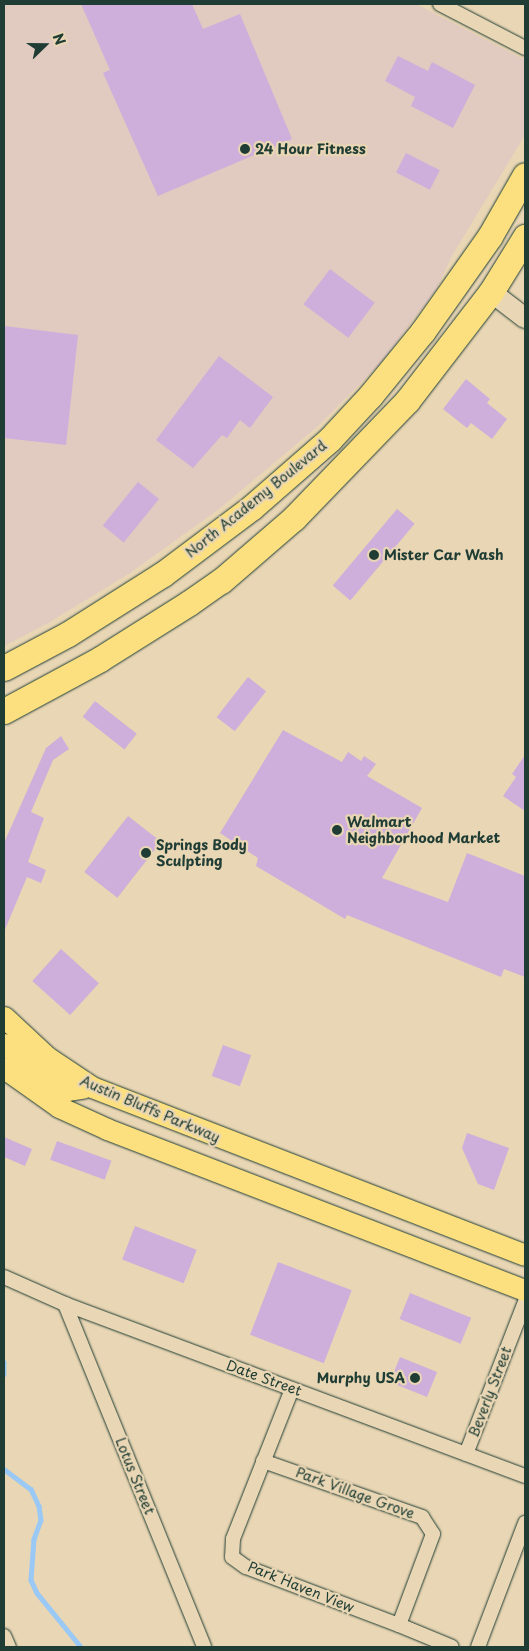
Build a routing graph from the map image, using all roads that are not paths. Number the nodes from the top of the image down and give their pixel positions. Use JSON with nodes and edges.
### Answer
{"nodes":[{"id":1,"x":440,"y":4,"type":"edge"},
{"id":2,"x":525,"y":48,"type":"edge"},
{"id":3,"x":525,"y":175,"type":"edge"},
{"id":4,"x":525,"y":207,"type":"edge"},
{"id":5,"x":525,"y":237,"type":"edge"},
{"id":6,"x":459,"y":282,"type":"junction"},
{"id":7,"x":491,"y":292,"type":"junction"},
{"id":8,"x":525,"y":318,"type":"edge"},
{"id":9,"x":408,"y":401,"type":"junction"},
{"id":10,"x":4,"y":668,"type":"edge"},
{"id":11,"x":4,"y":711,"type":"edge"},
{"id":12,"x":4,"y":1017,"type":"edge"},
{"id":13,"x":4,"y":1044,"type":"edge"},
{"id":14,"x":4,"y":1068,"type":"edge"},
{"id":15,"x":92,"y":1088,"type":"junction"},
{"id":16,"x":284,"y":1163,"type":"junction"},
{"id":17,"x":244,"y":1181,"type":"junction"},
{"id":18,"x":525,"y":1255,"type":"edge"},
{"id":19,"x":4,"y":1278,"type":"edge"},
{"id":20,"x":525,"y":1290,"type":"edge"},
{"id":21,"x":525,"y":1302,"type":"edge"},
{"id":22,"x":66,"y":1304,"type":"junction"},
{"id":23,"x":292,"y":1388,"type":"junction"},
{"id":24,"x":466,"y":1454,"type":"junction"},
{"id":25,"x":263,"y":1461,"type":"junction"},
{"id":26,"x":525,"y":1476,"type":"edge"},
{"id":27,"x":525,"y":1523,"type":"edge"},
{"id":28,"x":399,"y":1625,"type":"junction"},
{"id":29,"x":4,"y":1636,"type":"edge"},
{"id":30,"x":8,"y":1647,"type":"edge"},
{"id":31,"x":204,"y":1647,"type":"edge"},
{"id":32,"x":452,"y":1647,"type":"edge"},
{"id":33,"x":478,"y":1647,"type":"edge"}],
"edges":[{"from":1,"to":2,"type":"street"},
{"from":3,"to":6,"type":"highway","name":"North Academy Boulevard"},
{"from":4,"to":7,"type":"highway"},
{"from":5,"to":7,"type":"highway"},
{"from":6,"to":9,"type":"highway"},
{"from":6,"to":10,"type":"highway","name":"North Academy Boulevard"},
{"from":7,"to":8,"type":"street"},
{"from":7,"to":9,"type":"highway"},
{"from":9,"to":11,"type":"highway"},
{"from":12,"to":15,"type":"main road","name":"Austin Bluffs Parkway"},
{"from":13,"to":15,"type":"main road"},
{"from":14,"to":17,"type":"main road"},
{"from":15,"to":16,"type":"main road","name":"Austin Bluffs Parkway"},
{"from":16,"to":17,"type":"main road"},
{"from":16,"to":18,"type":"main road","name":"Austin Bluffs Parkway"},
{"from":17,"to":20,"type":"main road"},
{"from":19,"to":22,"type":"street","name":"Date Street"},
{"from":21,"to":24,"type":"street","name":"Beverly Street"},
{"from":22,"to":23,"type":"street","name":"Date Street"},
{"from":22,"to":31,"type":"street","name":"Lotus Street"},
{"from":23,"to":24,"type":"street","name":"Date Street"},
{"from":23,"to":25,"type":"street","name":"Park Haven View"},
{"from":24,"to":26,"type":"street","name":"Date Street"},
{"from":25,"to":28,"type":"street","name":"Park Haven View"},
{"from":25,"to":28,"type":"street","name":"Park Village Grove"},
{"from":27,"to":33,"type":"street"},
{"from":28,"to":32,"type":"street"},
{"from":29,"to":30,"type":"street"}]}
